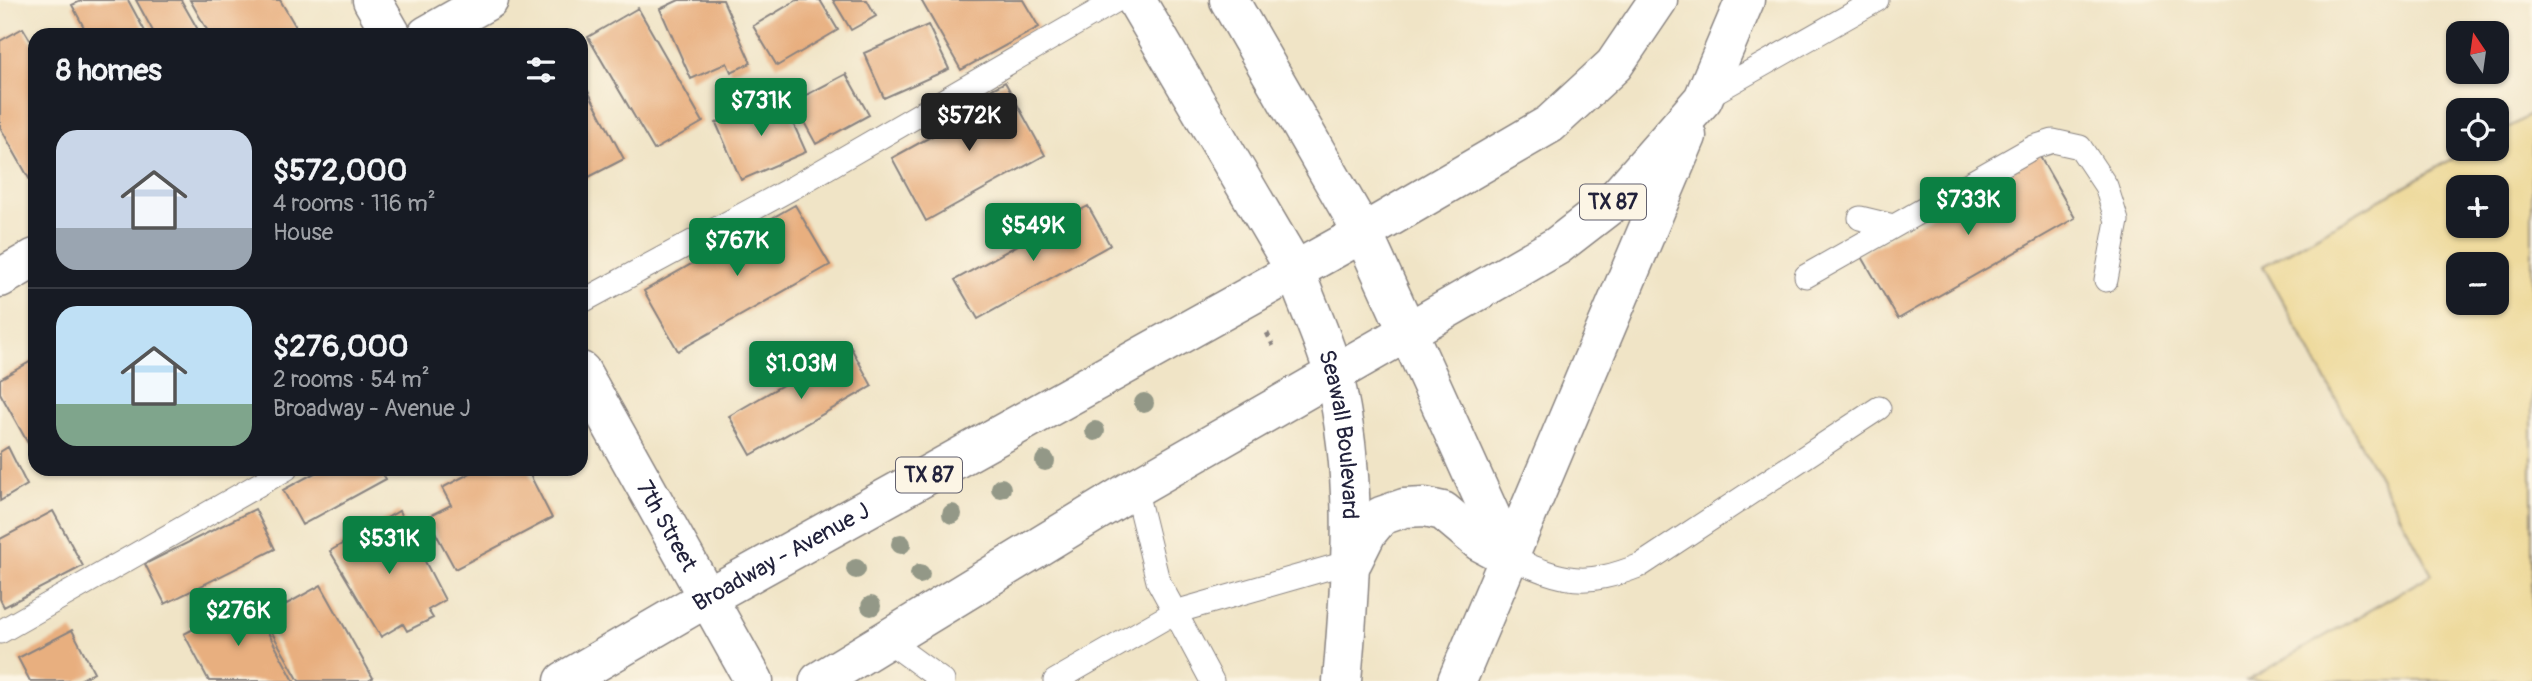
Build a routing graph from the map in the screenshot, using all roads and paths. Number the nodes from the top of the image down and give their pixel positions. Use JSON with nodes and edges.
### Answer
{"nodes":[{"id":1,"x":372,"y":0,"type":"edge"},
{"id":2,"x":489,"y":0,"type":"edge"},
{"id":3,"x":1116,"y":0,"type":"edge"},
{"id":4,"x":1136,"y":0,"type":"edge"},
{"id":5,"x":1229,"y":0,"type":"edge"},
{"id":6,"x":1658,"y":0,"type":"edge"},
{"id":7,"x":1745,"y":0,"type":"edge"},
{"id":8,"x":1877,"y":0,"type":"edge"},
{"id":9,"x":388,"y":28,"type":"edge"},
{"id":10,"x":440,"y":28,"type":"edge"},
{"id":11,"x":1703,"y":99,"type":"junction"},
{"id":12,"x":1860,"y":218,"type":"dead end"},
{"id":13,"x":1893,"y":226,"type":"junction"},
{"id":14,"x":1363,"y":233,"type":"junction"},
{"id":15,"x":28,"y":262,"type":"edge"},
{"id":16,"x":1294,"y":270,"type":"junction"},
{"id":17,"x":1806,"y":276,"type":"dead end"},
{"id":18,"x":0,"y":278,"type":"edge"},
{"id":19,"x":2106,"y":280,"type":"dead end"},
{"id":20,"x":588,"y":298,"type":"edge"},
{"id":21,"x":1266,"y":332,"type":"dead end"},
{"id":22,"x":1407,"y":332,"type":"junction"},
{"id":23,"x":1273,"y":346,"type":"dead end"},
{"id":24,"x":1334,"y":375,"type":"junction"},
{"id":25,"x":588,"y":383,"type":"edge"},
{"id":26,"x":1879,"y":408,"type":"dead end"},
{"id":27,"x":274,"y":476,"type":"edge"},
{"id":28,"x":1135,"y":488,"type":"junction"},
{"id":29,"x":1510,"y":558,"type":"junction"},
{"id":30,"x":1353,"y":561,"type":"junction"},
{"id":31,"x":708,"y":597,"type":"junction"},
{"id":32,"x":1175,"y":612,"type":"junction"},
{"id":33,"x":0,"y":632,"type":"edge"},
{"id":34,"x":887,"y":640,"type":"junction"},
{"id":35,"x":564,"y":681,"type":"edge"},
{"id":36,"x":754,"y":681,"type":"edge"},
{"id":37,"x":819,"y":681,"type":"edge"},
{"id":38,"x":943,"y":681,"type":"edge"},
{"id":39,"x":1055,"y":681,"type":"edge"},
{"id":40,"x":1212,"y":681,"type":"edge"},
{"id":41,"x":1342,"y":681,"type":"edge"},
{"id":42,"x":1457,"y":681,"type":"edge"}],
"edges":[{"from":1,"to":9,"type":"main road"},
{"from":2,"to":10,"type":"main road"},
{"from":3,"to":20,"type":"lane"},
{"from":4,"to":16,"type":"main road","name":"Seawall Boulevard"},
{"from":5,"to":14,"type":"main road"},
{"from":6,"to":14,"type":"main road","number":"TX 87"},
{"from":7,"to":11,"type":"main road","number":"TX 87"},
{"from":8,"to":11,"type":"lane"},
{"from":11,"to":22,"type":"main road","number":"TX 87"},
{"from":11,"to":29,"type":"main road"},
{"from":12,"to":13,"type":"lane"},
{"from":13,"to":17,"type":"lane"},
{"from":13,"to":19,"type":"lane"},
{"from":14,"to":16,"type":"main road","number":"TX 87"},
{"from":14,"to":22,"type":"main road"},
{"from":15,"to":18,"type":"main road"},
{"from":16,"to":24,"type":"main road","name":"Seawall Boulevard"},
{"from":16,"to":31,"type":"main road","name":"Broadway - Avenue J","number":"TX 87"},
{"from":21,"to":23,"type":"path"},
{"from":22,"to":24,"type":"main road","number":"TX 87"},
{"from":22,"to":29,"type":"main road"},
{"from":24,"to":28,"type":"main road","number":"TX 87"},
{"from":24,"to":30,"type":"main road","name":"Seawall Boulevard"},
{"from":25,"to":31,"type":"main road","name":"7th Street"},
{"from":26,"to":29,"type":"lane"},
{"from":27,"to":33,"type":"lane"},
{"from":28,"to":32,"type":"lane"},
{"from":28,"to":34,"type":"main road","number":"TX 87"},
{"from":29,"to":30,"type":"main road"},
{"from":29,"to":42,"type":"main road"},
{"from":30,"to":32,"type":"lane"},
{"from":30,"to":41,"type":"main road","name":"Seawall Boulevard"},
{"from":31,"to":35,"type":"main road","name":"Broadway - Avenue J","number":"TX 87"},
{"from":31,"to":36,"type":"main road","name":"7th Street"},
{"from":32,"to":39,"type":"lane"},
{"from":32,"to":40,"type":"lane"},
{"from":34,"to":37,"type":"main road","number":"TX 87"},
{"from":34,"to":38,"type":"lane"}]}
